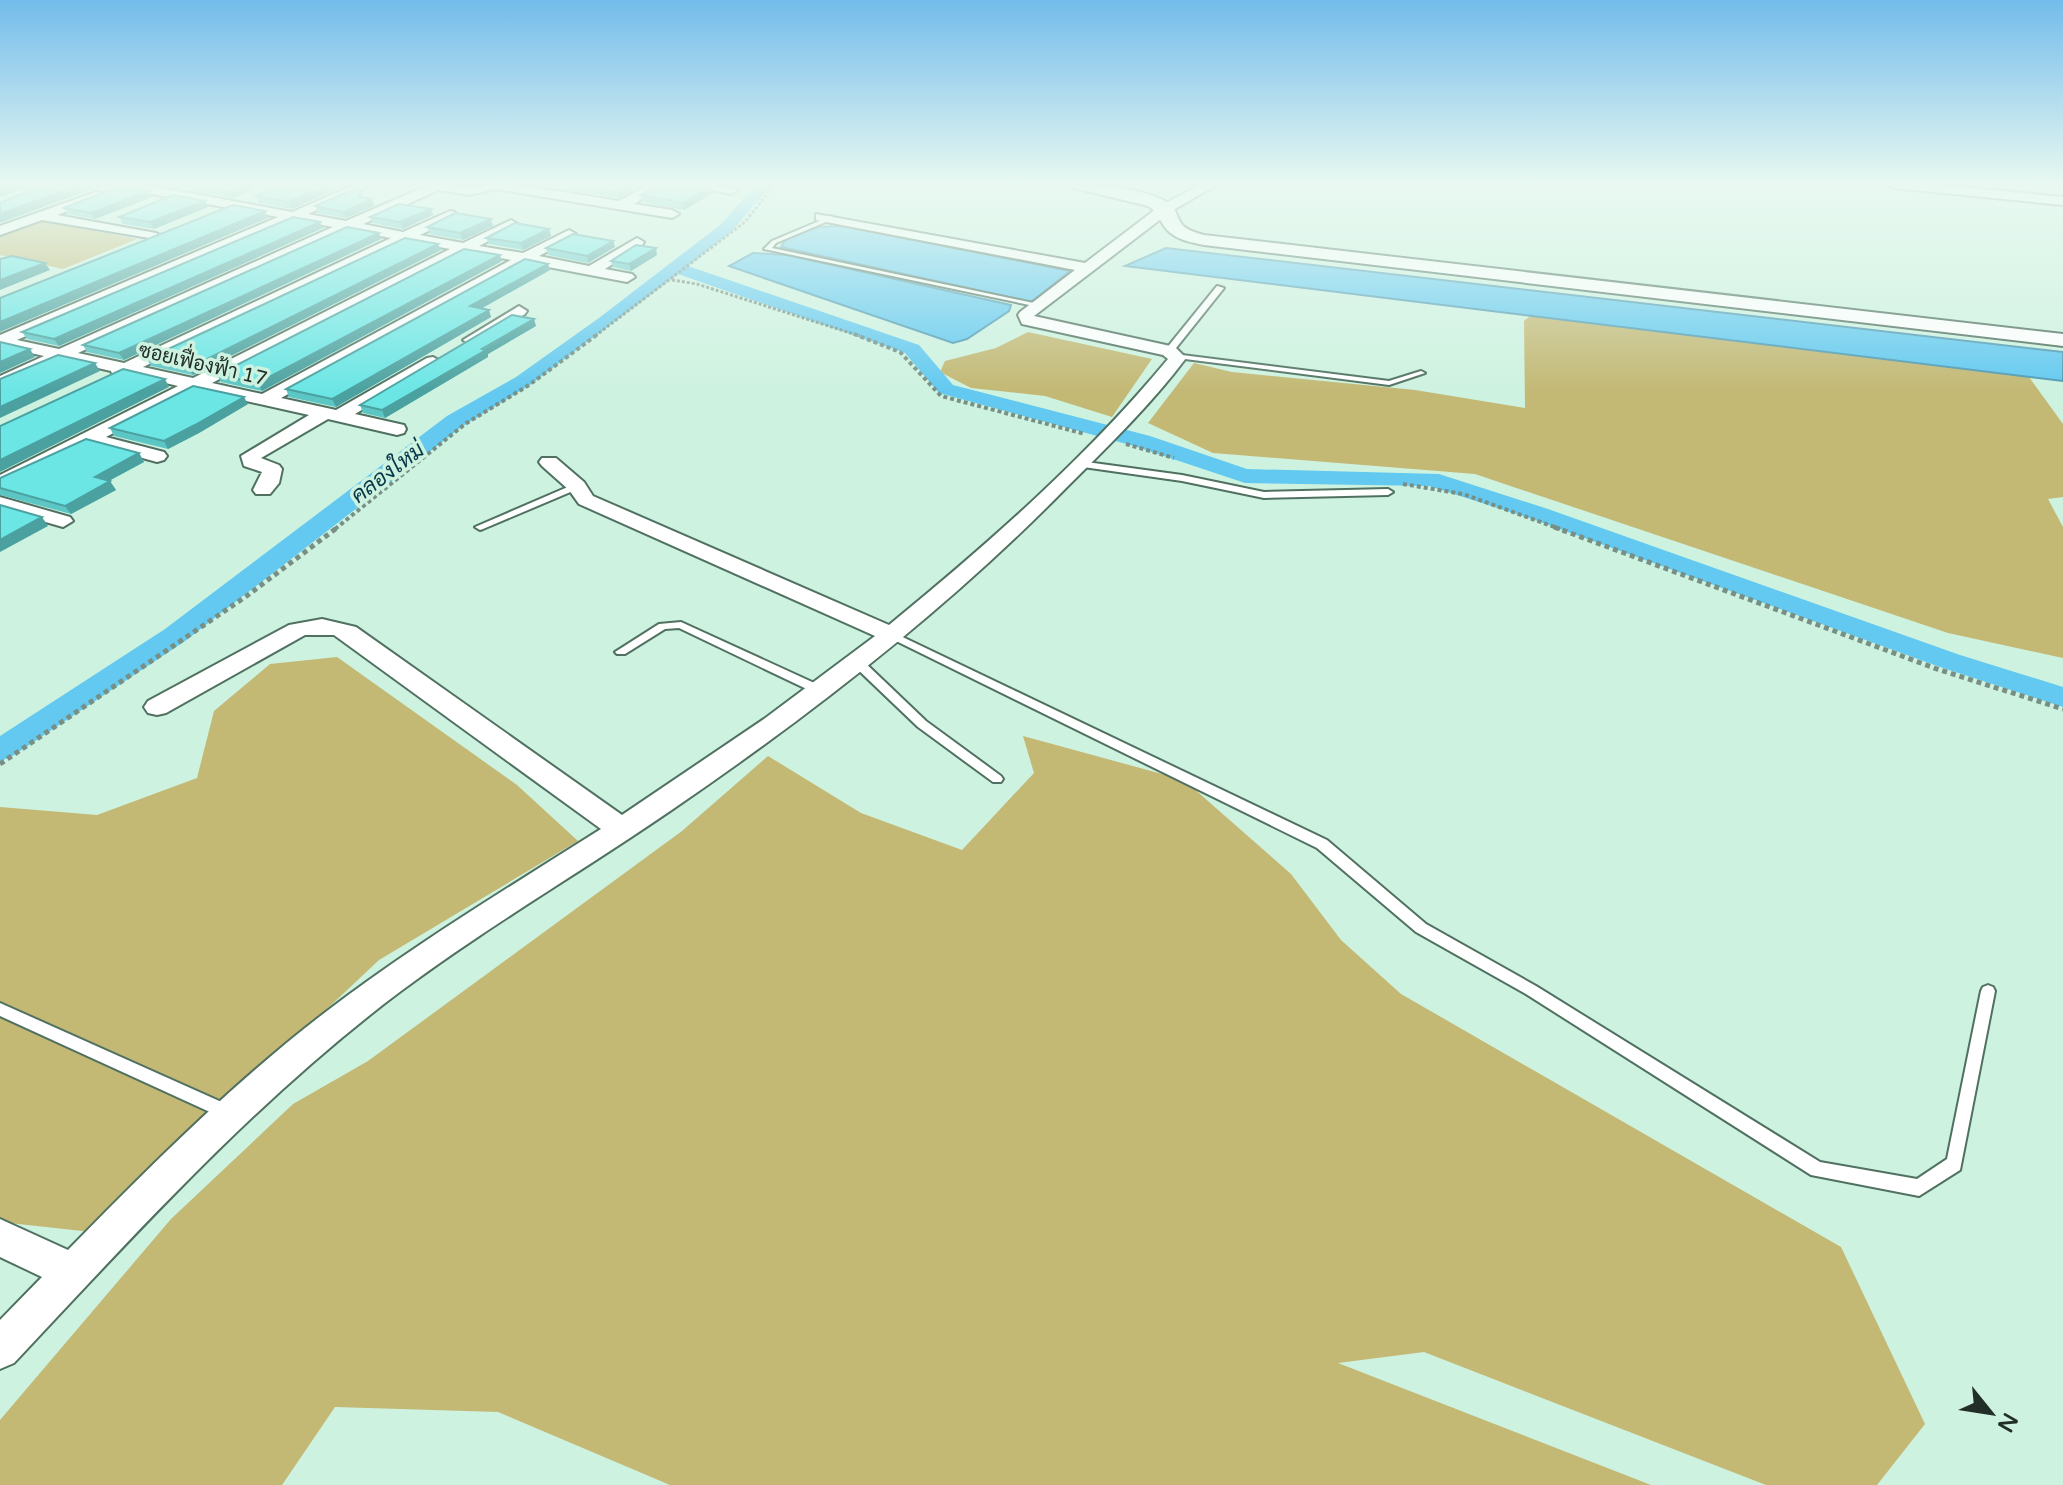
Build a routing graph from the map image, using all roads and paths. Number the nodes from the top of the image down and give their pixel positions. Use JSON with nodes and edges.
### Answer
{"nodes":[{"id":1,"x":206,"y":253,"type":"edge"},
{"id":2,"x":285,"y":253,"type":"edge"},
{"id":3,"x":370,"y":253,"type":"edge"},
{"id":4,"x":452,"y":253,"type":"edge"},
{"id":5,"x":496,"y":253,"type":"edge"},
{"id":6,"x":535,"y":253,"type":"edge"},
{"id":7,"x":619,"y":253,"type":"edge"},
{"id":8,"x":706,"y":253,"type":"edge"},
{"id":9,"x":788,"y":253,"type":"edge"},
{"id":10,"x":1010,"y":253,"type":"edge"},
{"id":11,"x":1106,"y":253,"type":"edge"},
{"id":12,"x":1317,"y":253,"type":"edge"},
{"id":13,"x":525,"y":259,"type":"junction"},
{"id":14,"x":1087,"y":268,"type":"junction"},
{"id":15,"x":591,"y":271,"type":"junction"},
{"id":16,"x":627,"y":277,"type":"dead end"},
{"id":17,"x":1220,"y":288,"type":"dead end"},
{"id":18,"x":1039,"y":305,"type":"junction"},
{"id":19,"x":519,"y":311,"type":"dead end"},
{"id":20,"x":2063,"y":340,"type":"edge"},
{"id":21,"x":0,"y":341,"type":"edge"},
{"id":22,"x":1173,"y":354,"type":"junction"},
{"id":23,"x":61,"y":355,"type":"junction"},
{"id":24,"x":125,"y":369,"type":"junction"},
{"id":25,"x":1421,"y":373,"type":"dead end"},
{"id":26,"x":0,"y":382,"type":"edge"},
{"id":27,"x":97,"y":382,"type":"edge"},
{"id":28,"x":194,"y":384,"type":"junction"},
{"id":29,"x":264,"y":400,"type":"junction"},
{"id":30,"x":332,"y":415,"type":"junction"},
{"id":31,"x":397,"y":429,"type":"dead end"},
{"id":32,"x":89,"y":438,"type":"junction"},
{"id":33,"x":157,"y":456,"type":"dead end"},
{"id":34,"x":549,"y":462,"type":"dead end"},
{"id":35,"x":1079,"y":464,"type":"junction"},
{"id":36,"x":0,"y":483,"type":"edge"},
{"id":37,"x":577,"y":486,"type":"junction"},
{"id":38,"x":263,"y":490,"type":"dead end"},
{"id":39,"x":1388,"y":492,"type":"dead end"},
{"id":40,"x":0,"y":503,"type":"edge"},
{"id":41,"x":63,"y":521,"type":"dead end"},
{"id":42,"x":480,"y":527,"type":"dead end"},
{"id":43,"x":890,"y":634,"type":"junction"},
{"id":44,"x":621,"y":652,"type":"dead end"},
{"id":45,"x":856,"y":661,"type":"junction"},
{"id":46,"x":819,"y":690,"type":"junction"},
{"id":47,"x":157,"y":707,"type":"dead end"},
{"id":48,"x":0,"y":764,"type":"edge"},
{"id":49,"x":997,"y":779,"type":"dead end"},
{"id":50,"x":622,"y":830,"type":"junction"},
{"id":51,"x":1988,"y":991,"type":"dead end"},
{"id":52,"x":0,"y":1009,"type":"edge"},
{"id":53,"x":232,"y":1114,"type":"junction"},
{"id":54,"x":0,"y":1238,"type":"edge"},
{"id":55,"x":74,"y":1272,"type":"junction"},
{"id":56,"x":3,"y":1342,"type":"edge"}],
"edges":[{"from":1,"to":21,"type":"street"},
{"from":2,"to":23,"type":"street"},
{"from":3,"to":24,"type":"street"},
{"from":4,"to":28,"type":"street"},
{"from":5,"to":13,"type":"street"},
{"from":6,"to":13,"type":"street"},
{"from":7,"to":15,"type":"street"},
{"from":8,"to":48,"type":"path"},
{"from":9,"to":18,"type":"lane"},
{"from":10,"to":14,"type":"street"},
{"from":11,"to":14,"type":"street"},
{"from":12,"to":20,"type":"street"},
{"from":13,"to":15,"type":"street"},
{"from":13,"to":29,"type":"street"},
{"from":14,"to":18,"type":"street"},
{"from":15,"to":16,"type":"street"},
{"from":17,"to":22,"type":"lane"},
{"from":18,"to":22,"type":"street"},
{"from":19,"to":30,"type":"street"},
{"from":21,"to":23,"type":"street","name":"ซอยเฟื่องฟ้า 17"},
{"from":22,"to":25,"type":"lane"},
{"from":22,"to":35,"type":"street"},
{"from":23,"to":24,"type":"street","name":"ซอยเฟื่องฟ้า 17"},
{"from":23,"to":26,"type":"street"},
{"from":24,"to":27,"type":"street"},
{"from":24,"to":28,"type":"street","name":"ซอยเฟื่องฟ้า 17"},
{"from":28,"to":29,"type":"street","name":"ซอยเฟื่องฟ้า 17"},
{"from":28,"to":32,"type":"street"},
{"from":29,"to":30,"type":"street","name":"ซอยเฟื่องฟ้า 17"},
{"from":30,"to":31,"type":"street","name":"ซอยเฟื่องฟ้า 17"},
{"from":30,"to":38,"type":"street"},
{"from":32,"to":33,"type":"street"},
{"from":32,"to":36,"type":"street"},
{"from":34,"to":37,"type":"street"},
{"from":35,"to":39,"type":"lane"},
{"from":35,"to":43,"type":"street"},
{"from":37,"to":42,"type":"lane"},
{"from":37,"to":43,"type":"street"},
{"from":40,"to":41,"type":"street"},
{"from":43,"to":45,"type":"street"},
{"from":43,"to":51,"type":"lane"},
{"from":44,"to":46,"type":"lane"},
{"from":45,"to":46,"type":"street"},
{"from":45,"to":49,"type":"lane"},
{"from":46,"to":50,"type":"street"},
{"from":47,"to":50,"type":"street"},
{"from":50,"to":53,"type":"street"},
{"from":52,"to":53,"type":"lane"},
{"from":53,"to":55,"type":"street"},
{"from":54,"to":55,"type":"street"},
{"from":55,"to":56,"type":"street"}]}
